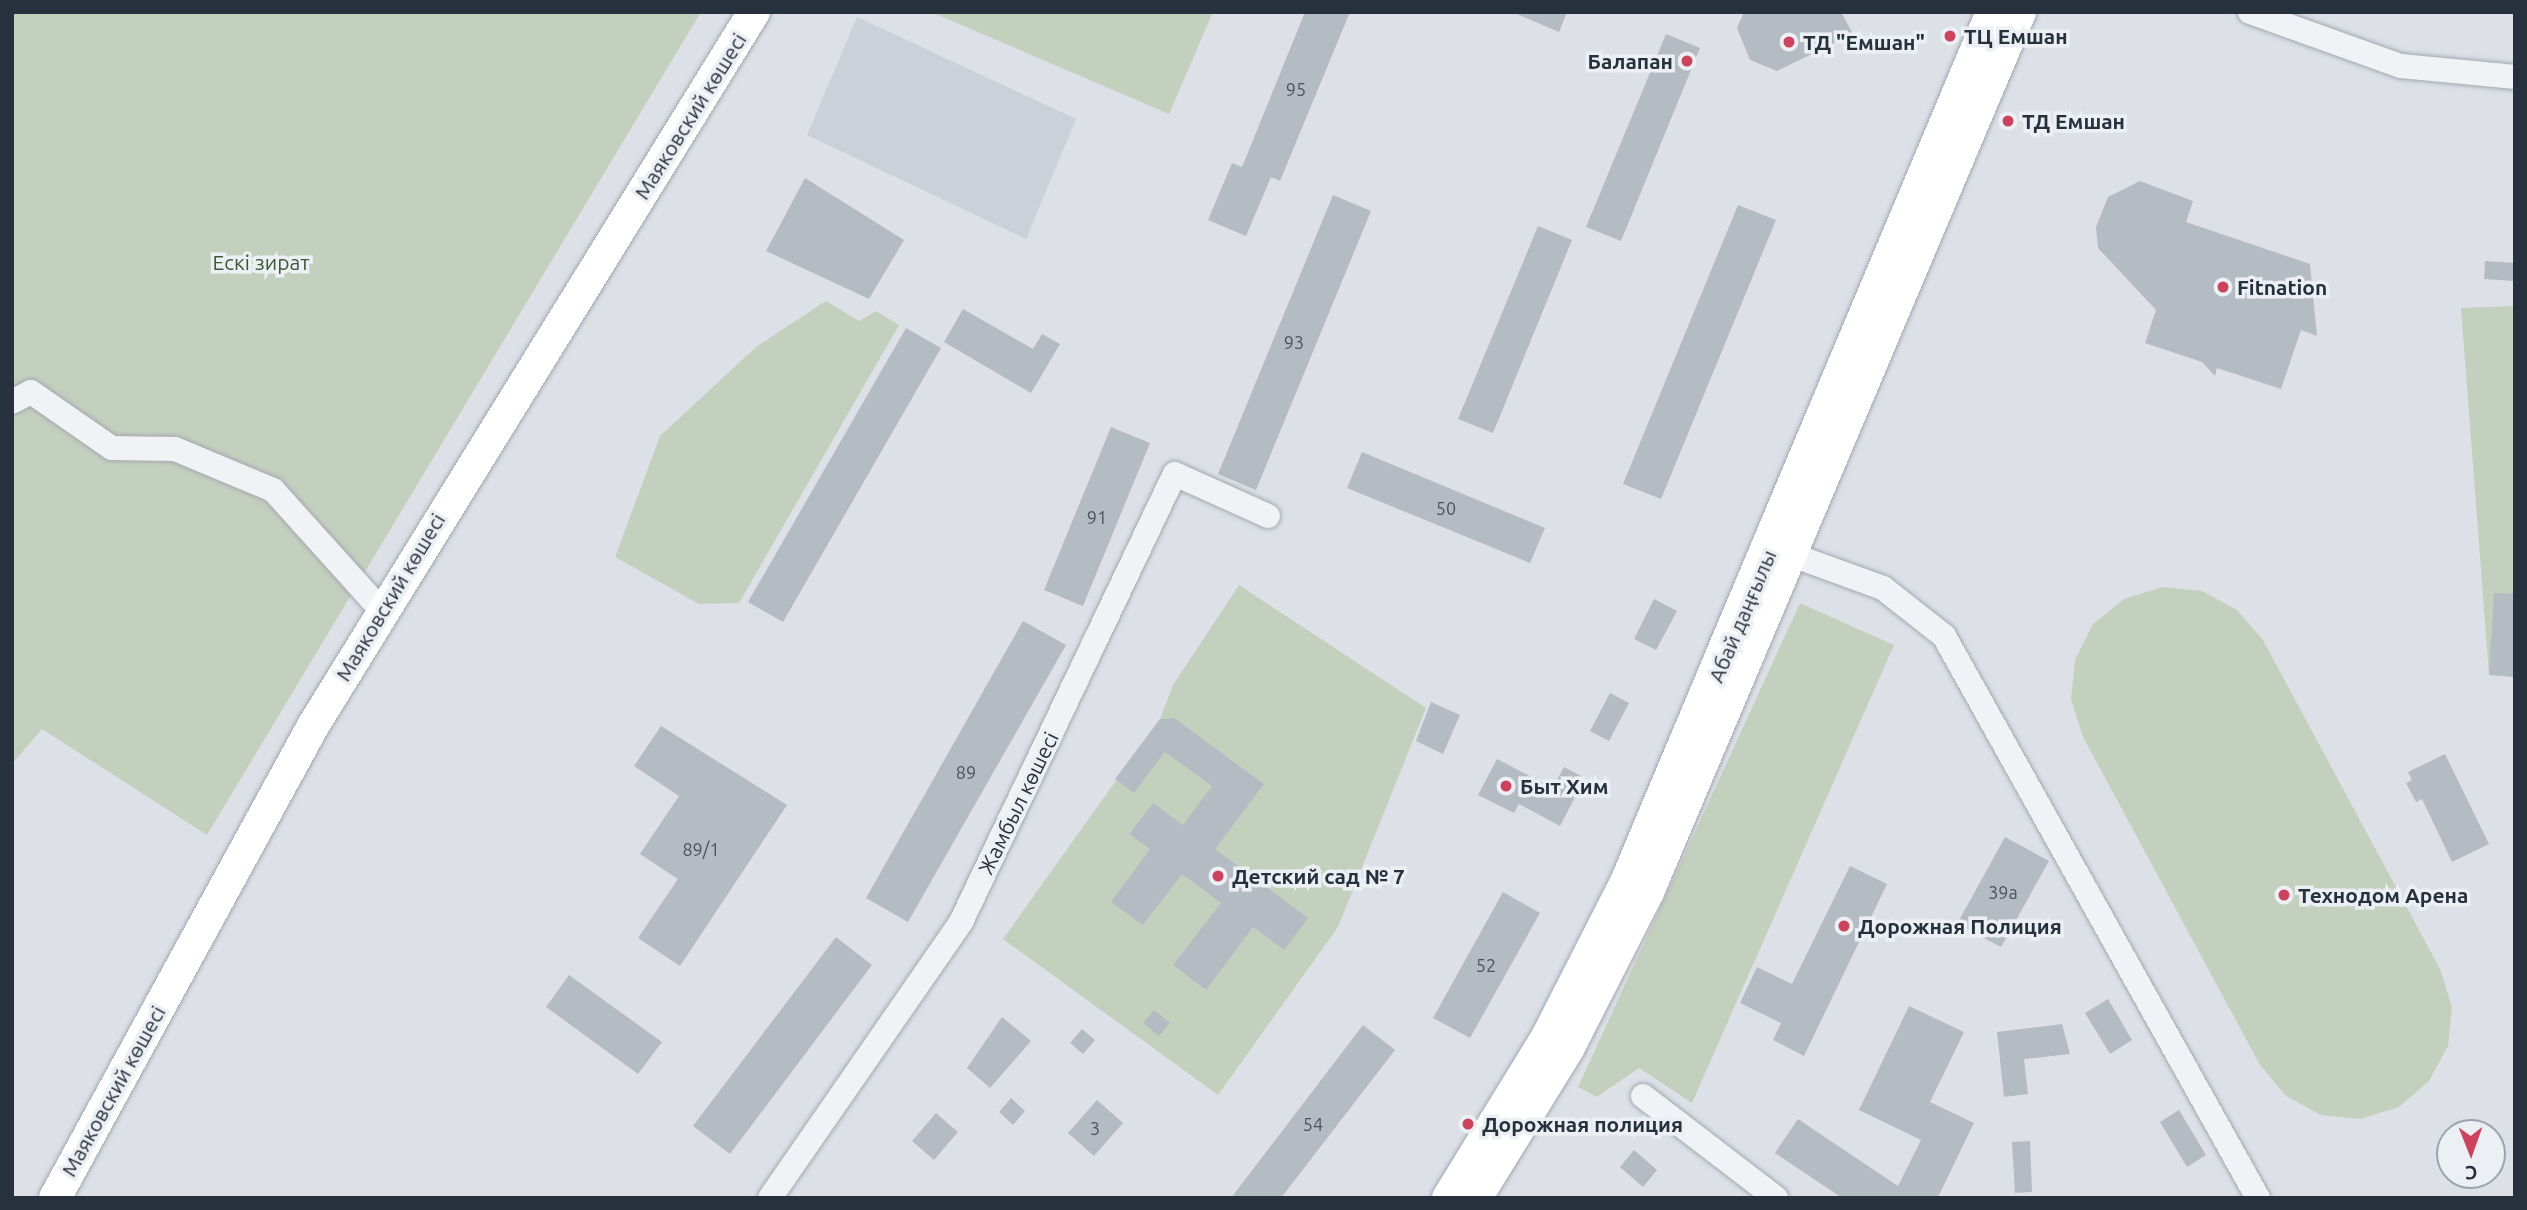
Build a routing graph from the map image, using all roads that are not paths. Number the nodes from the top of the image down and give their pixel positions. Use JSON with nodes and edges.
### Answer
{"nodes":[{"id":1,"x":754,"y":12,"type":"edge"},
{"id":2,"x":1992,"y":12,"type":"edge"},
{"id":3,"x":2020,"y":12,"type":"edge"},
{"id":4,"x":2250,"y":12,"type":"edge"},
{"id":5,"x":2515,"y":77,"type":"edge"},
{"id":6,"x":18,"y":390,"type":"edge"},
{"id":7,"x":1268,"y":516,"type":"dead end"},
{"id":8,"x":1781,"y":557,"type":"junction"},
{"id":9,"x":382,"y":611,"type":"junction"},
{"id":10,"x":1643,"y":1096,"type":"dead end"},
{"id":11,"x":55,"y":1198,"type":"edge"},
{"id":12,"x":770,"y":1198,"type":"edge"},
{"id":13,"x":1448,"y":1198,"type":"edge"},
{"id":14,"x":1476,"y":1198,"type":"edge"},
{"id":15,"x":1776,"y":1198,"type":"edge"},
{"id":16,"x":2259,"y":1198,"type":"edge"}],
"edges":[{"from":1,"to":9,"type":"main road","name":"Маяковский көшесі"},
{"from":2,"to":8,"type":"main road","name":"Абай даңғылы"},
{"from":3,"to":8,"type":"main road","name":"Абай даңғылы"},
{"from":4,"to":5,"type":"street"},
{"from":6,"to":9,"type":"street"},
{"from":7,"to":12,"type":"street","name":"Жамбыл көшесі"},
{"from":8,"to":13,"type":"main road","name":"Абай даңғылы"},
{"from":8,"to":14,"type":"main road","name":"Абай даңғылы"},
{"from":8,"to":16,"type":"street"},
{"from":9,"to":11,"type":"main road","name":"Маяковский көшесі"},
{"from":10,"to":15,"type":"street"}]}
